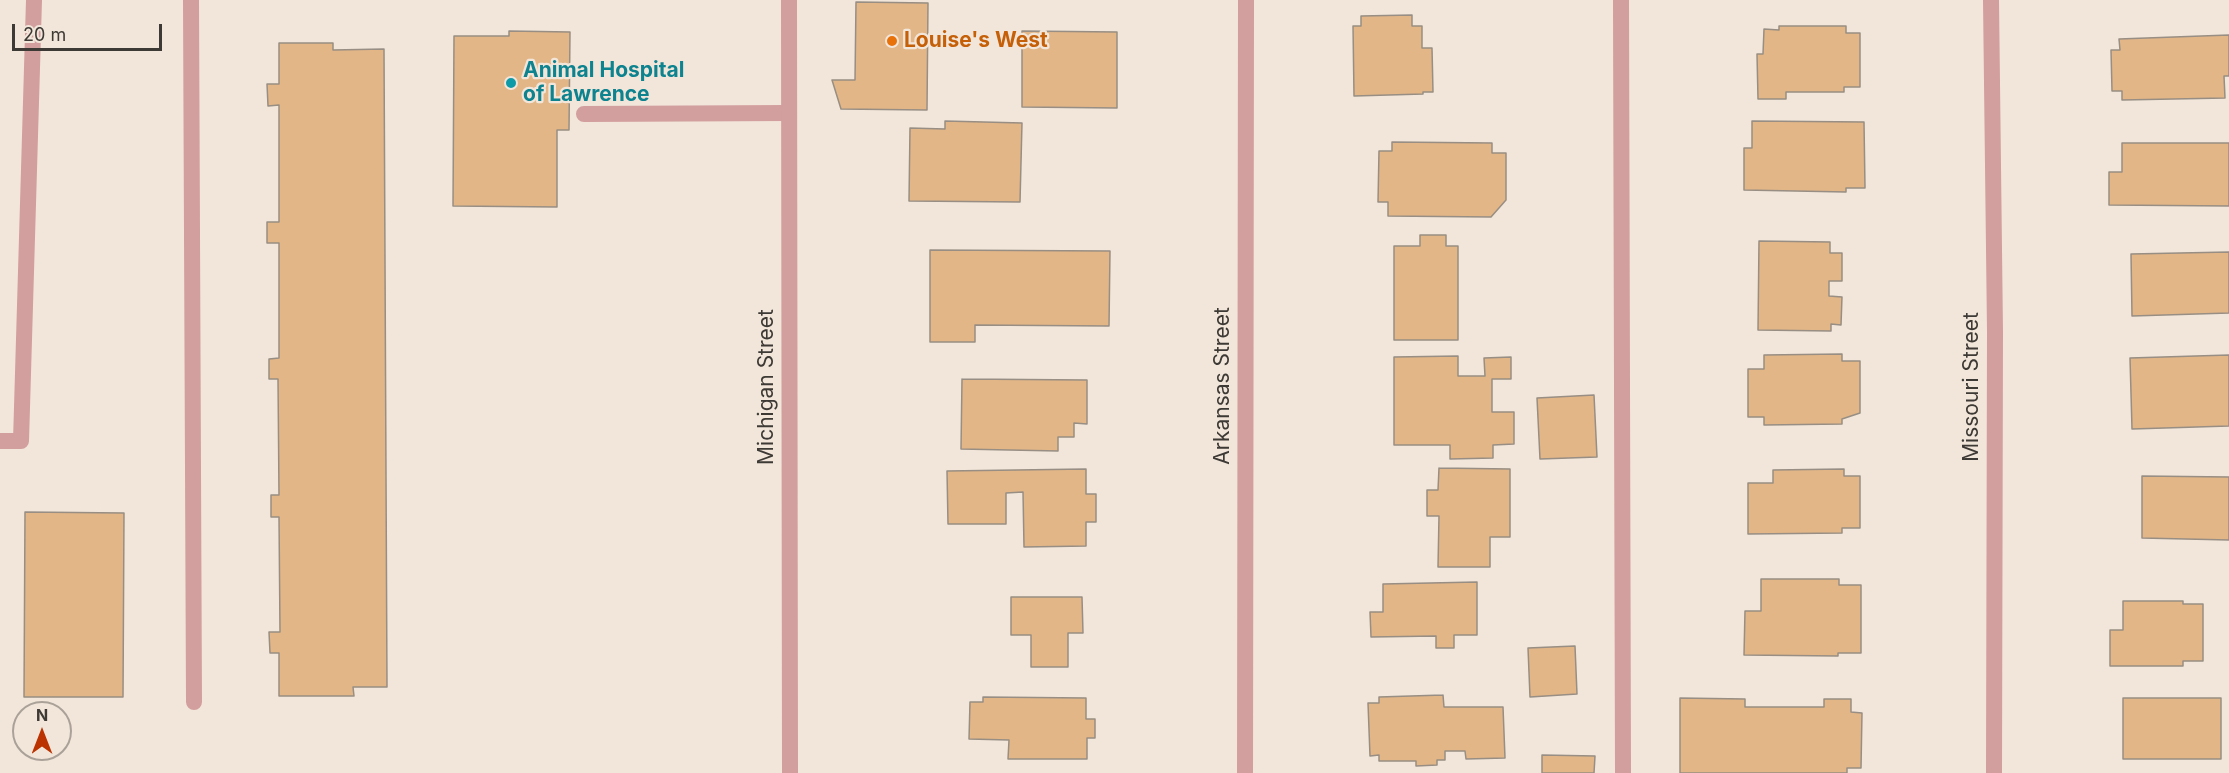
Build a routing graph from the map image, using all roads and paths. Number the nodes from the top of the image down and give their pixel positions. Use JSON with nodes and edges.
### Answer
{"nodes":[{"id":1,"x":34,"y":0,"type":"edge"},
{"id":2,"x":191,"y":0,"type":"edge"},
{"id":3,"x":789,"y":0,"type":"edge"},
{"id":4,"x":1246,"y":0,"type":"edge"},
{"id":5,"x":1621,"y":0,"type":"edge"},
{"id":6,"x":1991,"y":0,"type":"edge"},
{"id":7,"x":789,"y":113,"type":"junction"},
{"id":8,"x":584,"y":114,"type":"dead end"},
{"id":9,"x":0,"y":441,"type":"edge"},
{"id":10,"x":194,"y":702,"type":"dead end"},
{"id":11,"x":790,"y":773,"type":"edge"},
{"id":12,"x":1245,"y":773,"type":"edge"},
{"id":13,"x":1623,"y":773,"type":"edge"},
{"id":14,"x":1994,"y":773,"type":"edge"}],
"edges":[{"from":1,"to":9,"type":"street"},
{"from":2,"to":10,"type":"street"},
{"from":3,"to":7,"type":"street","name":"Michigan Street"},
{"from":4,"to":12,"type":"street","name":"Arkansas Street"},
{"from":5,"to":13,"type":"street"},
{"from":6,"to":14,"type":"street","name":"Missouri Street"},
{"from":7,"to":8,"type":"street"},
{"from":7,"to":11,"type":"street","name":"Michigan Street"}]}
